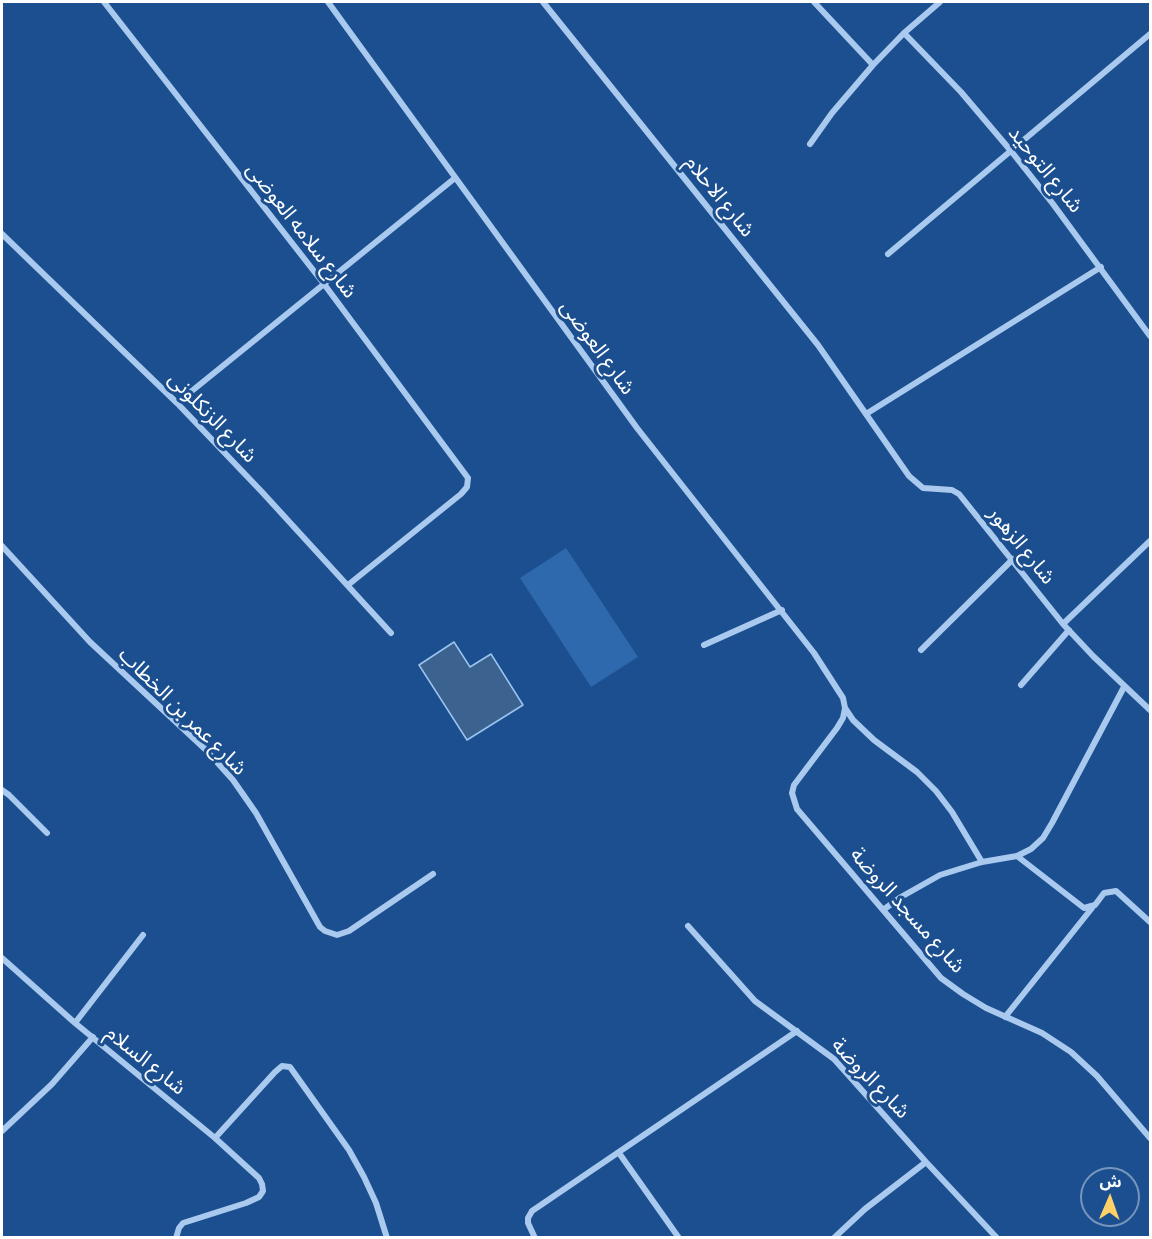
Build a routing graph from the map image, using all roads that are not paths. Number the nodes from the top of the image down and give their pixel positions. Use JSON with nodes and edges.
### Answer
{"nodes":[{"id":1,"x":104,"y":2,"type":"edge"},
{"id":2,"x":328,"y":2,"type":"edge"},
{"id":3,"x":543,"y":2,"type":"edge"},
{"id":4,"x":814,"y":2,"type":"edge"},
{"id":5,"x":940,"y":2,"type":"edge"},
{"id":6,"x":904,"y":33,"type":"junction"},
{"id":7,"x":1150,"y":34,"type":"edge"},
{"id":8,"x":873,"y":65,"type":"junction"},
{"id":9,"x":810,"y":144,"type":"dead end"},
{"id":10,"x":1011,"y":151,"type":"junction"},
{"id":11,"x":455,"y":178,"type":"junction"},
{"id":12,"x":2,"y":234,"type":"edge"},
{"id":13,"x":888,"y":254,"type":"dead end"},
{"id":14,"x":1101,"y":267,"type":"junction"},
{"id":15,"x":324,"y":284,"type":"junction"},
{"id":16,"x":1150,"y":336,"type":"edge"},
{"id":17,"x":177,"y":403,"type":"junction"},
{"id":18,"x":866,"y":414,"type":"junction"},
{"id":19,"x":1150,"y":541,"type":"edge"},
{"id":20,"x":2,"y":546,"type":"edge"},
{"id":21,"x":1012,"y":559,"type":"junction"},
{"id":22,"x":348,"y":585,"type":"junction"},
{"id":23,"x":782,"y":610,"type":"junction"},
{"id":24,"x":1063,"y":624,"type":"junction"},
{"id":25,"x":1070,"y":630,"type":"junction"},
{"id":26,"x":391,"y":633,"type":"dead end"},
{"id":27,"x":704,"y":645,"type":"dead end"},
{"id":28,"x":921,"y":650,"type":"dead end"},
{"id":29,"x":1021,"y":685,"type":"dead end"},
{"id":30,"x":1124,"y":687,"type":"junction"},
{"id":31,"x":845,"y":708,"type":"junction"},
{"id":32,"x":1150,"y":710,"type":"edge"},
{"id":33,"x":2,"y":789,"type":"edge"},
{"id":34,"x":47,"y":833,"type":"dead end"},
{"id":35,"x":1017,"y":856,"type":"junction"},
{"id":36,"x":982,"y":861,"type":"junction"},
{"id":37,"x":433,"y":874,"type":"dead end"},
{"id":38,"x":1092,"y":908,"type":"junction"},
{"id":39,"x":883,"y":910,"type":"junction"},
{"id":40,"x":1150,"y":922,"type":"edge"},
{"id":41,"x":688,"y":926,"type":"dead end"},
{"id":42,"x":143,"y":935,"type":"dead end"},
{"id":43,"x":2,"y":958,"type":"edge"},
{"id":44,"x":1005,"y":1017,"type":"junction"},
{"id":45,"x":75,"y":1023,"type":"junction"},
{"id":46,"x":796,"y":1032,"type":"junction"},
{"id":47,"x":93,"y":1037,"type":"junction"},
{"id":48,"x":2,"y":1131,"type":"edge"},
{"id":49,"x":216,"y":1138,"type":"junction"},
{"id":50,"x":1150,"y":1138,"type":"edge"},
{"id":51,"x":619,"y":1153,"type":"junction"},
{"id":52,"x":926,"y":1162,"type":"junction"},
{"id":53,"x":176,"y":1238,"type":"edge"},
{"id":54,"x":387,"y":1238,"type":"edge"},
{"id":55,"x":535,"y":1238,"type":"edge"},
{"id":56,"x":679,"y":1238,"type":"edge"},
{"id":57,"x":834,"y":1238,"type":"edge"},
{"id":58,"x":997,"y":1238,"type":"edge"}],
"edges":[{"from":1,"to":15,"type":"street","name":"شارع سلامه العوضى"},
{"from":2,"to":11,"type":"street","name":"شارع العوضى"},
{"from":3,"to":18,"type":"street","name":"شارع الاحلام"},
{"from":4,"to":8,"type":"street"},
{"from":5,"to":6,"type":"street"},
{"from":6,"to":8,"type":"street"},
{"from":6,"to":10,"type":"street","name":"شارع التوحيد"},
{"from":7,"to":10,"type":"street"},
{"from":8,"to":9,"type":"street"},
{"from":10,"to":13,"type":"street"},
{"from":10,"to":14,"type":"street","name":"شارع التوحيد"},
{"from":11,"to":15,"type":"street"},
{"from":11,"to":23,"type":"street","name":"شارع العوضى"},
{"from":12,"to":17,"type":"street","name":"شارع الزنكلونى"},
{"from":14,"to":16,"type":"street","name":"شارع التوحيد"},
{"from":14,"to":18,"type":"street"},
{"from":15,"to":17,"type":"street"},
{"from":15,"to":22,"type":"street","name":"شارع سلامه العوضى"},
{"from":17,"to":22,"type":"street","name":"شارع الزنكلونى"},
{"from":18,"to":21,"type":"street","name":"شارع الزهور"},
{"from":19,"to":24,"type":"street"},
{"from":20,"to":37,"type":"street","name":"شارع عمر بن الخطاب"},
{"from":21,"to":24,"type":"street","name":"شارع الزهور"},
{"from":21,"to":28,"type":"street"},
{"from":22,"to":26,"type":"street","name":"شارع الزنكلونى"},
{"from":23,"to":27,"type":"street"},
{"from":23,"to":31,"type":"street","name":"شارع العوضى"},
{"from":24,"to":25,"type":"street","name":"شارع الزهور"},
{"from":25,"to":29,"type":"street"},
{"from":25,"to":30,"type":"street","name":"شارع الزهور"},
{"from":30,"to":32,"type":"street","name":"شارع الزهور"},
{"from":30,"to":35,"type":"street"},
{"from":31,"to":36,"type":"street","name":"شارع العوضى"},
{"from":31,"to":39,"type":"street","name":"شارع مسجد الروضة"},
{"from":33,"to":34,"type":"street"},
{"from":35,"to":36,"type":"street"},
{"from":35,"to":38,"type":"street"},
{"from":36,"to":39,"type":"street"},
{"from":38,"to":40,"type":"street"},
{"from":38,"to":44,"type":"street"},
{"from":39,"to":44,"type":"street","name":"شارع مسجد الروضة"},
{"from":41,"to":46,"type":"street","name":"شارع الروضة"},
{"from":42,"to":45,"type":"street"},
{"from":43,"to":45,"type":"street","name":"شارع السلام"},
{"from":44,"to":50,"type":"street","name":"شارع مسجد الروضة"},
{"from":45,"to":47,"type":"street","name":"شارع السلام"},
{"from":46,"to":51,"type":"street"},
{"from":46,"to":52,"type":"street","name":"شارع الروضة"},
{"from":47,"to":48,"type":"street"},
{"from":47,"to":49,"type":"street","name":"شارع السلام"},
{"from":49,"to":53,"type":"street","name":"شارع السلام"},
{"from":49,"to":54,"type":"street"},
{"from":51,"to":55,"type":"street"},
{"from":51,"to":56,"type":"street"},
{"from":52,"to":57,"type":"street"},
{"from":52,"to":58,"type":"street","name":"شارع الروضة"}]}
